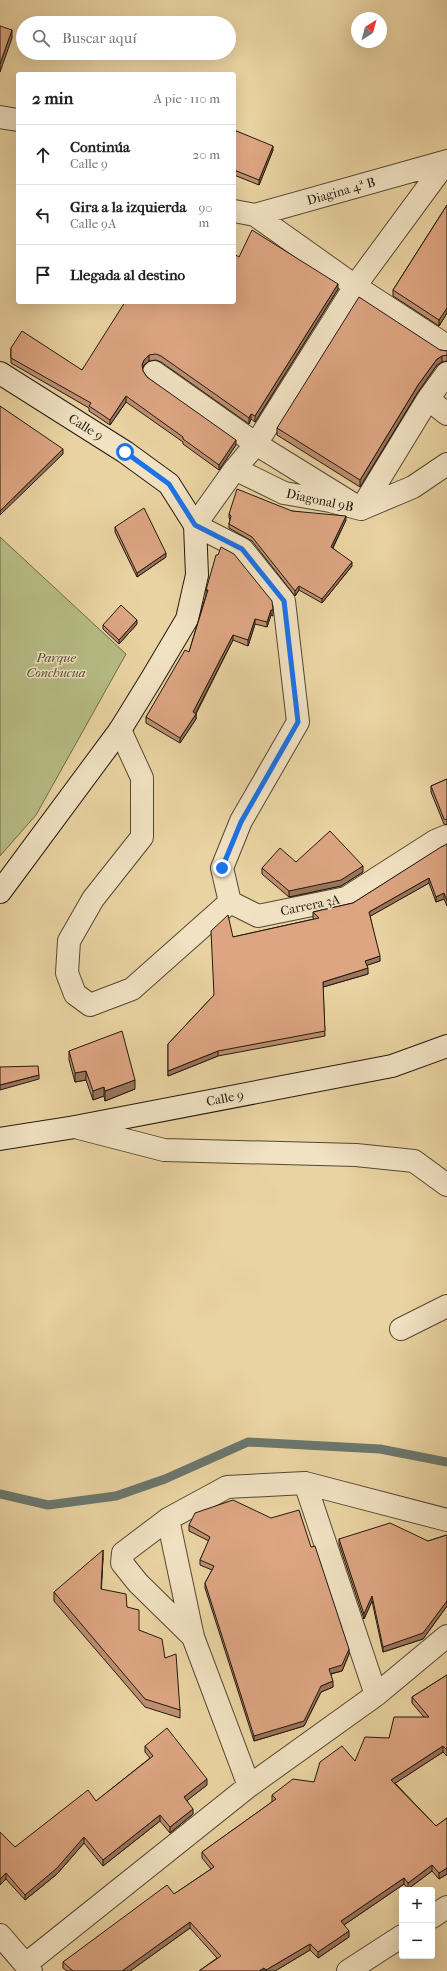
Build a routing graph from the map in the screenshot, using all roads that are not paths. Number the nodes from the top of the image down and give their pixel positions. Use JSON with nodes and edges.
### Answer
{"nodes":[{"id":1,"x":0,"y":117,"type":"edge"},
{"id":2,"x":16,"y":120,"type":"edge"},
{"id":3,"x":447,"y":161,"type":"edge"},
{"id":4,"x":244,"y":213,"type":"edge"},
{"id":5,"x":355,"y":286,"type":"junction"},
{"id":6,"x":447,"y":346,"type":"edge"},
{"id":7,"x":154,"y":372,"type":"dead end"},
{"id":8,"x":447,"y":372,"type":"edge"},
{"id":9,"x":0,"y":373,"type":"edge"},
{"id":10,"x":428,"y":399,"type":"junction"},
{"id":11,"x":447,"y":414,"type":"edge"},
{"id":12,"x":256,"y":444,"type":"junction"},
{"id":13,"x":447,"y":464,"type":"edge"},
{"id":14,"x":235,"y":469,"type":"junction"},
{"id":15,"x":361,"y":509,"type":"junction"},
{"id":16,"x":195,"y":525,"type":"junction"},
{"id":17,"x":120,"y":730,"type":"junction"},
{"id":18,"x":447,"y":836,"type":"edge"},
{"id":19,"x":0,"y":892,"type":"edge"},
{"id":20,"x":230,"y":902,"type":"junction"},
{"id":21,"x":447,"y":1046,"type":"edge"},
{"id":22,"x":75,"y":1127,"type":"junction"},
{"id":23,"x":0,"y":1139,"type":"edge"},
{"id":24,"x":447,"y":1185,"type":"edge"},
{"id":25,"x":447,"y":1306,"type":"edge"},
{"id":26,"x":401,"y":1329,"type":"dead end"},
{"id":27,"x":306,"y":1482,"type":"junction"},
{"id":28,"x":168,"y":1519,"type":"junction"},
{"id":29,"x":447,"y":1520,"type":"edge"},
{"id":30,"x":447,"y":1636,"type":"edge"},
{"id":31,"x":193,"y":1637,"type":"junction"},
{"id":32,"x":376,"y":1695,"type":"junction"},
{"id":33,"x":249,"y":1786,"type":"junction"},
{"id":34,"x":447,"y":1907,"type":"edge"},
{"id":35,"x":435,"y":1915,"type":"edge"},
{"id":36,"x":0,"y":1935,"type":"edge"},
{"id":37,"x":399,"y":1938,"type":"edge"},
{"id":38,"x":28,"y":1968,"type":"edge"},
{"id":39,"x":348,"y":1971,"type":"edge"}],
"edges":[{"from":1,"to":2,"type":"street"},
{"from":3,"to":4,"type":"street","name":"Diagina 4ª B"},
{"from":3,"to":5,"type":"street"},
{"from":4,"to":5,"type":"street"},
{"from":5,"to":6,"type":"street"},
{"from":5,"to":12,"type":"street"},
{"from":7,"to":12,"type":"street"},
{"from":8,"to":10,"type":"street"},
{"from":9,"to":16,"type":"street","name":"Calle 9"},
{"from":10,"to":11,"type":"street"},
{"from":10,"to":15,"type":"street"},
{"from":12,"to":14,"type":"street"},
{"from":12,"to":15,"type":"street"},
{"from":13,"to":15,"type":"street","name":"Diagonal 9B"},
{"from":14,"to":15,"type":"street","name":"Diagonal 9B"},
{"from":14,"to":16,"type":"street"},
{"from":16,"to":17,"type":"street"},
{"from":16,"to":20,"type":"street"},
{"from":17,"to":19,"type":"street"},
{"from":17,"to":20,"type":"street"},
{"from":18,"to":20,"type":"street","name":"Carrera 3A"},
{"from":21,"to":22,"type":"street","name":"Calle 9"},
{"from":22,"to":23,"type":"street","name":"Calle 9"},
{"from":22,"to":24,"type":"street"},
{"from":25,"to":26,"type":"street"},
{"from":27,"to":28,"type":"street"},
{"from":27,"to":29,"type":"street"},
{"from":27,"to":32,"type":"street"},
{"from":28,"to":31,"type":"street"},
{"from":28,"to":31,"type":"street"},
{"from":30,"to":32,"type":"street"},
{"from":31,"to":33,"type":"street"},
{"from":32,"to":33,"type":"street"},
{"from":33,"to":38,"type":"street"},
{"from":34,"to":35,"type":"street"},
{"from":36,"to":38,"type":"street"},
{"from":37,"to":39,"type":"street"}]}
